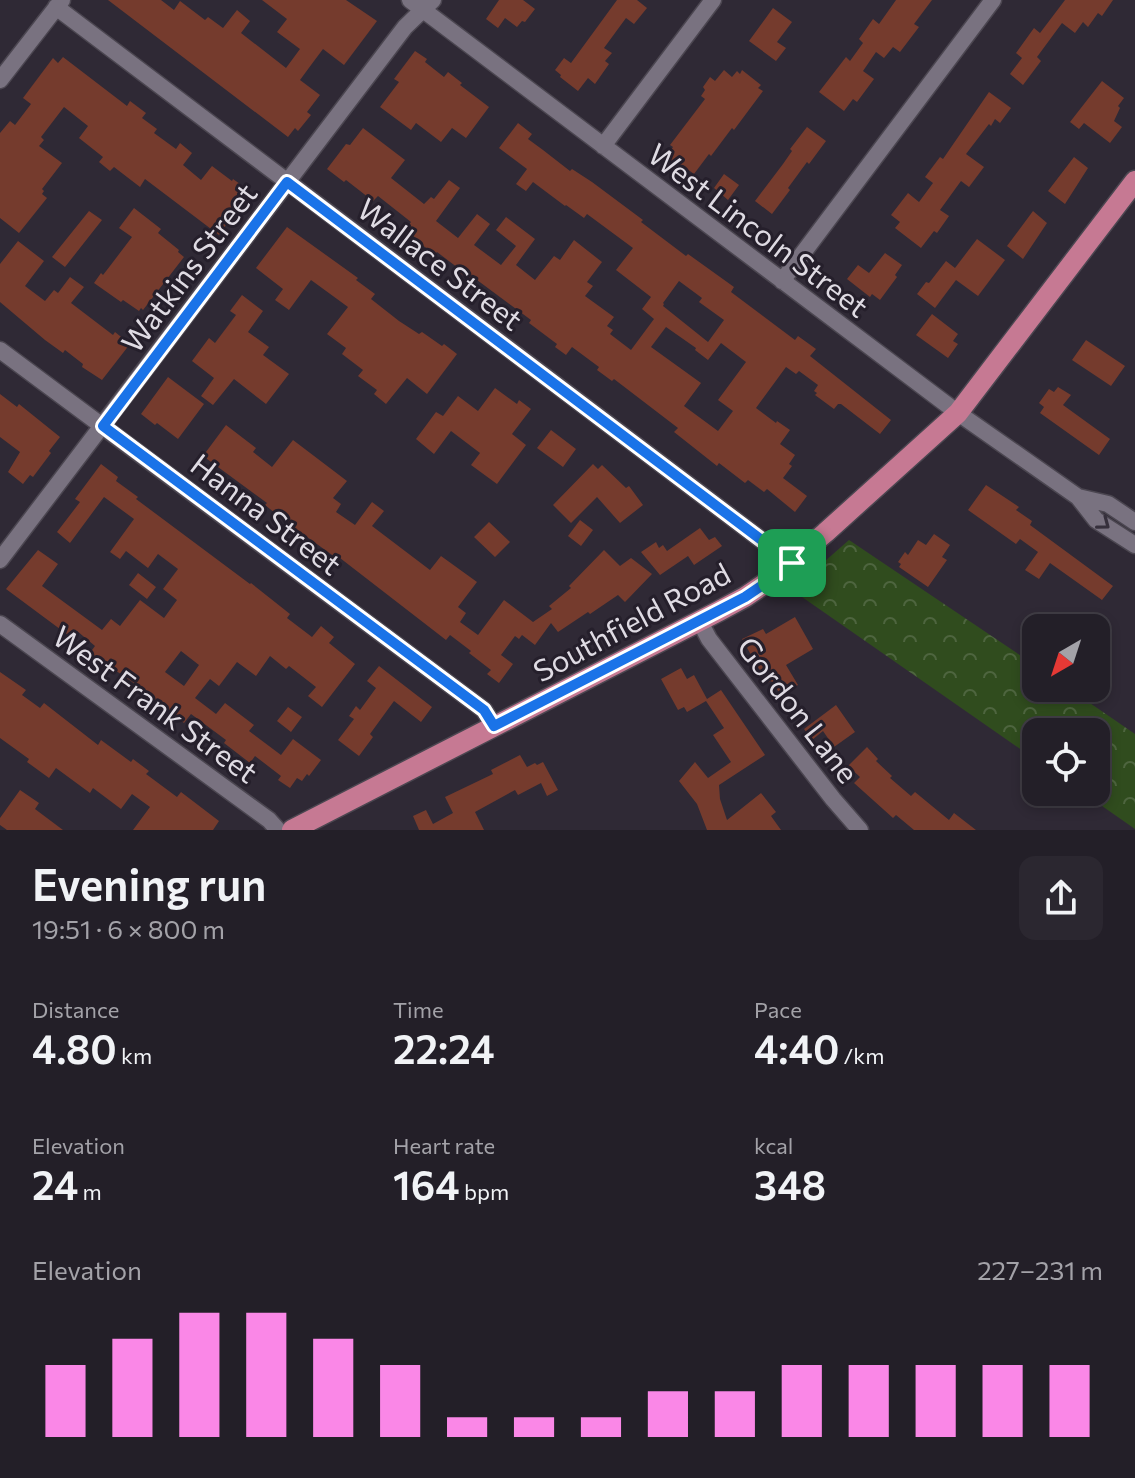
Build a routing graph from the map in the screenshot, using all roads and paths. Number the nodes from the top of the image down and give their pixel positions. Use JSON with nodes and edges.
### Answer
{"nodes":[{"id":1,"x":713,"y":0,"type":"edge"},
{"id":2,"x":993,"y":0,"type":"edge"},
{"id":3,"x":422,"y":3,"type":"edge"},
{"id":4,"x":59,"y":4,"type":"edge"},
{"id":5,"x":0,"y":80,"type":"edge"},
{"id":6,"x":603,"y":146,"type":"junction"},
{"id":7,"x":1135,"y":181,"type":"edge"},
{"id":8,"x":287,"y":182,"type":"junction"},
{"id":9,"x":782,"y":281,"type":"junction"},
{"id":10,"x":0,"y":350,"type":"edge"},
{"id":11,"x":958,"y":413,"type":"junction"},
{"id":12,"x":103,"y":426,"type":"junction"},
{"id":13,"x":1078,"y":497,"type":"junction"},
{"id":14,"x":1135,"y":522,"type":"edge"},
{"id":15,"x":1135,"y":545,"type":"edge"},
{"id":16,"x":0,"y":560,"type":"edge"},
{"id":17,"x":792,"y":563,"type":"junction"},
{"id":18,"x":699,"y":620,"type":"junction"},
{"id":19,"x":0,"y":624,"type":"edge"},
{"id":20,"x":494,"y":726,"type":"junction"},
{"id":21,"x":278,"y":830,"type":"edge"},
{"id":22,"x":292,"y":830,"type":"edge"},
{"id":23,"x":860,"y":830,"type":"edge"}],
"edges":[{"from":1,"to":6,"type":"street"},
{"from":2,"to":9,"type":"street"},
{"from":3,"to":6,"type":"street","name":"West Lincoln Street"},
{"from":3,"to":8,"type":"street","name":"Watkins Street"},
{"from":4,"to":5,"type":"street"},
{"from":4,"to":8,"type":"street","name":"Wallace Street"},
{"from":6,"to":9,"type":"street","name":"West Lincoln Street"},
{"from":7,"to":11,"type":"main road","name":"Southfield Road"},
{"from":8,"to":12,"type":"street","name":"Watkins Street"},
{"from":8,"to":17,"type":"street","name":"Wallace Street"},
{"from":9,"to":11,"type":"street","name":"West Lincoln Street"},
{"from":10,"to":12,"type":"street","name":"Hanna Street"},
{"from":11,"to":13,"type":"street","name":"West Lincoln Street"},
{"from":11,"to":17,"type":"main road","name":"Southfield Road"},
{"from":12,"to":16,"type":"street","name":"Watkins Street"},
{"from":12,"to":20,"type":"street","name":"Hanna Street"},
{"from":13,"to":14,"type":"street","name":"West Lincoln Street"},
{"from":13,"to":15,"type":"street","name":"West Lincoln Street","one_way":true},
{"from":17,"to":18,"type":"main road","name":"Southfield Road"},
{"from":18,"to":20,"type":"main road","name":"Southfield Road"},
{"from":18,"to":23,"type":"street","name":"Gordon Lane"},
{"from":19,"to":21,"type":"street","name":"West Frank Street"},
{"from":20,"to":22,"type":"main road","name":"Southfield Road"}]}
